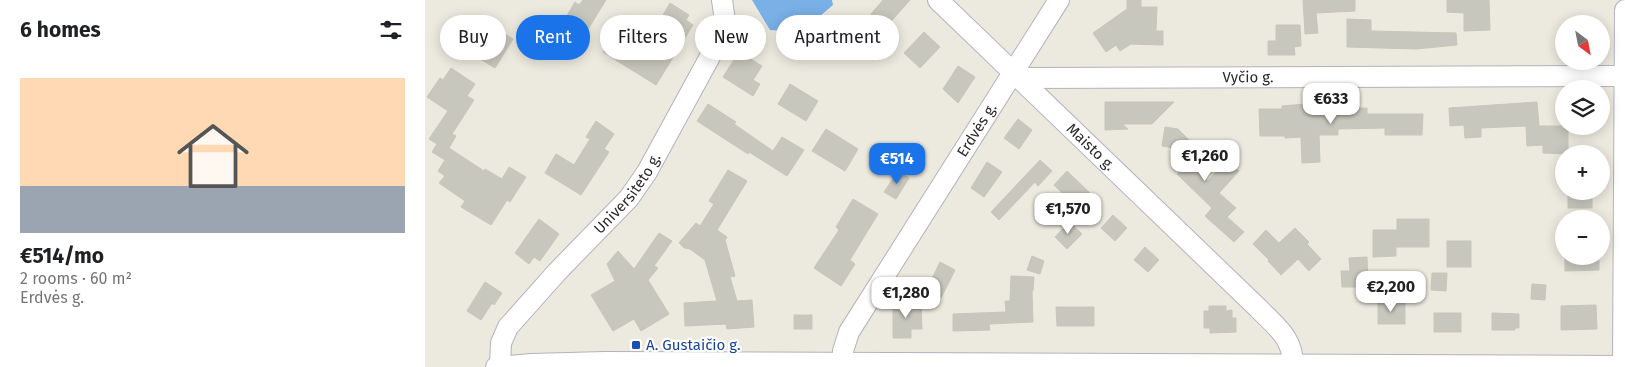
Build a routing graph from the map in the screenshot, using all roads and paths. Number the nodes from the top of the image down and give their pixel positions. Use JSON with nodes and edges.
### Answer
{"nodes":[{"id":1,"x":722,"y":0,"type":"edge"},
{"id":2,"x":938,"y":0,"type":"edge"},
{"id":3,"x":1059,"y":0,"type":"edge"},
{"id":4,"x":1625,"y":10,"type":"edge"},
{"id":5,"x":1017,"y":75,"type":"junction"},
{"id":6,"x":1624,"y":76,"type":"edge"},
{"id":7,"x":843,"y":364,"type":"junction"},
{"id":8,"x":533,"y":365,"type":"edge"},
{"id":9,"x":1293,"y":365,"type":"junction"},
{"id":10,"x":902,"y":366,"type":"edge"},
{"id":11,"x":1340,"y":366,"type":"edge"},
{"id":12,"x":498,"y":367,"type":"edge"},
{"id":13,"x":1624,"y":367,"type":"edge"}],
"edges":[{"from":1,"to":12,"type":"street","name":"Universiteto g."},
{"from":2,"to":5,"type":"street","name":"Maisto g."},
{"from":3,"to":5,"type":"street","name":"Erdvės g."},
{"from":4,"to":6,"type":"street"},
{"from":5,"to":6,"type":"street","name":"Vyčio g."},
{"from":5,"to":7,"type":"street","name":"Erdvės g."},
{"from":5,"to":9,"type":"street","name":"Maisto g."},
{"from":6,"to":13,"type":"street"},
{"from":7,"to":8,"type":"street"},
{"from":7,"to":10,"type":"street"},
{"from":8,"to":12,"type":"street"},
{"from":9,"to":10,"type":"street"},
{"from":9,"to":11,"type":"street"},
{"from":11,"to":13,"type":"street"}]}
